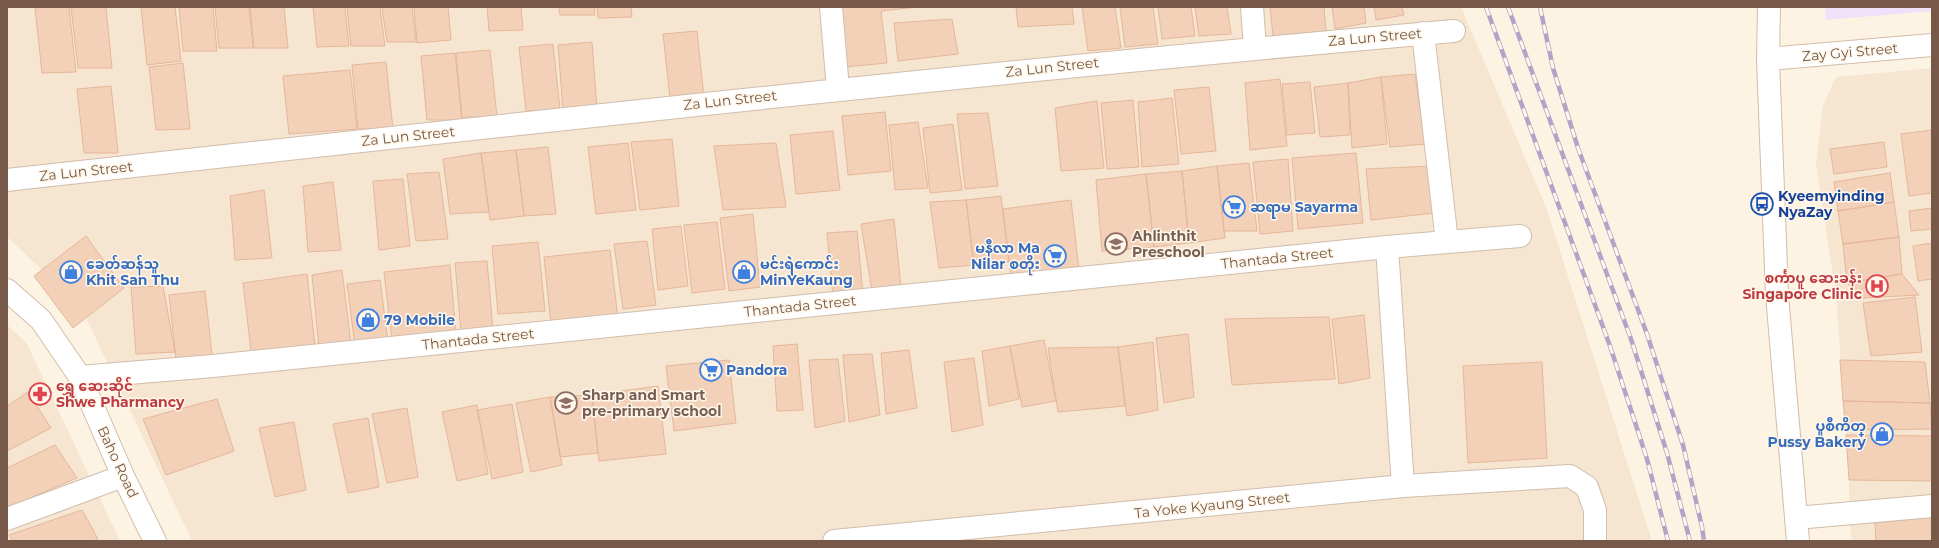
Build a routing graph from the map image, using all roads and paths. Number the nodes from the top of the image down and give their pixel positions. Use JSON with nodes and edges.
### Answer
{"nodes":[{"id":1,"x":831,"y":7,"type":"edge"},
{"id":2,"x":1252,"y":7,"type":"edge"},
{"id":3,"x":1769,"y":7,"type":"edge"},
{"id":4,"x":1454,"y":31,"type":"dead end"},
{"id":5,"x":1423,"y":33,"type":"junction"},
{"id":6,"x":1932,"y":46,"type":"edge"},
{"id":7,"x":1255,"y":48,"type":"junction"},
{"id":8,"x":1768,"y":59,"type":"junction"},
{"id":9,"x":838,"y":89,"type":"junction"},
{"id":10,"x":7,"y":180,"type":"edge"},
{"id":11,"x":1520,"y":236,"type":"dead end"},
{"id":12,"x":1447,"y":242,"type":"junction"},
{"id":13,"x":1387,"y":246,"type":"junction"},
{"id":14,"x":7,"y":290,"type":"edge"},
{"id":15,"x":80,"y":377,"type":"junction"},
{"id":16,"x":123,"y":476,"type":"junction"},
{"id":17,"x":1402,"y":486,"type":"junction"},
{"id":18,"x":1932,"y":506,"type":"edge"},
{"id":19,"x":1796,"y":518,"type":"junction"},
{"id":20,"x":7,"y":519,"type":"edge"},
{"id":21,"x":156,"y":541,"type":"edge"},
{"id":22,"x":834,"y":541,"type":"edge"},
{"id":23,"x":1595,"y":541,"type":"edge"},
{"id":24,"x":1798,"y":541,"type":"edge"}],
"edges":[{"from":1,"to":9,"type":"street"},
{"from":2,"to":7,"type":"street"},
{"from":3,"to":8,"type":"street"},
{"from":4,"to":5,"type":"street","name":"Za Lun Street"},
{"from":5,"to":7,"type":"street","name":"Za Lun Street"},
{"from":5,"to":12,"type":"street"},
{"from":6,"to":8,"type":"street","name":"Zay Gyi Street"},
{"from":7,"to":9,"type":"street","name":"Za Lun Street"},
{"from":8,"to":19,"type":"street"},
{"from":9,"to":10,"type":"street","name":"Za Lun Street"},
{"from":11,"to":12,"type":"street","name":"Thantada Street"},
{"from":12,"to":13,"type":"street","name":"Thantada Street"},
{"from":13,"to":15,"type":"street","name":"Thantada Street"},
{"from":13,"to":17,"type":"street"},
{"from":14,"to":15,"type":"street","name":"Baho Road"},
{"from":15,"to":16,"type":"street","name":"Baho Road"},
{"from":16,"to":20,"type":"street"},
{"from":16,"to":21,"type":"street","name":"Baho Road"},
{"from":17,"to":22,"type":"street","name":"Ta Yoke Kyaung Street"},
{"from":17,"to":23,"type":"street","name":"Ta Yoke Kyaung Street"},
{"from":18,"to":19,"type":"street"},
{"from":19,"to":24,"type":"street"}]}
